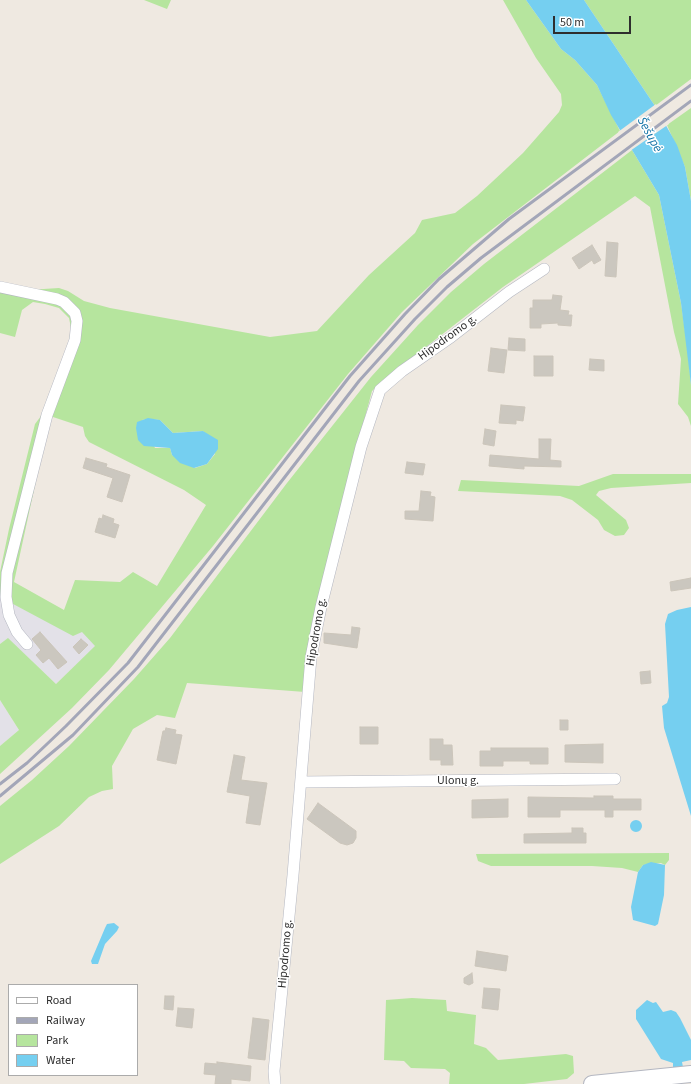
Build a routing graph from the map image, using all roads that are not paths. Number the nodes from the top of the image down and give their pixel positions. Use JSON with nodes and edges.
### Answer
{"nodes":[{"id":1,"x":544,"y":269,"type":"dead end"},
{"id":2,"x":0,"y":287,"type":"edge"},
{"id":3,"x":28,"y":644,"type":"dead end"},
{"id":4,"x":615,"y":779,"type":"dead end"},
{"id":5,"x":301,"y":782,"type":"junction"},
{"id":6,"x":691,"y":1074,"type":"edge"},
{"id":7,"x":275,"y":1084,"type":"edge"},
{"id":8,"x":592,"y":1084,"type":"edge"}],
"edges":[{"from":1,"to":5,"type":"street","name":"Hipodromo g."},
{"from":2,"to":3,"type":"street"},
{"from":4,"to":5,"type":"street","name":"Ulonų g."},
{"from":5,"to":7,"type":"street","name":"Hipodromo g."},
{"from":6,"to":8,"type":"street"}]}
